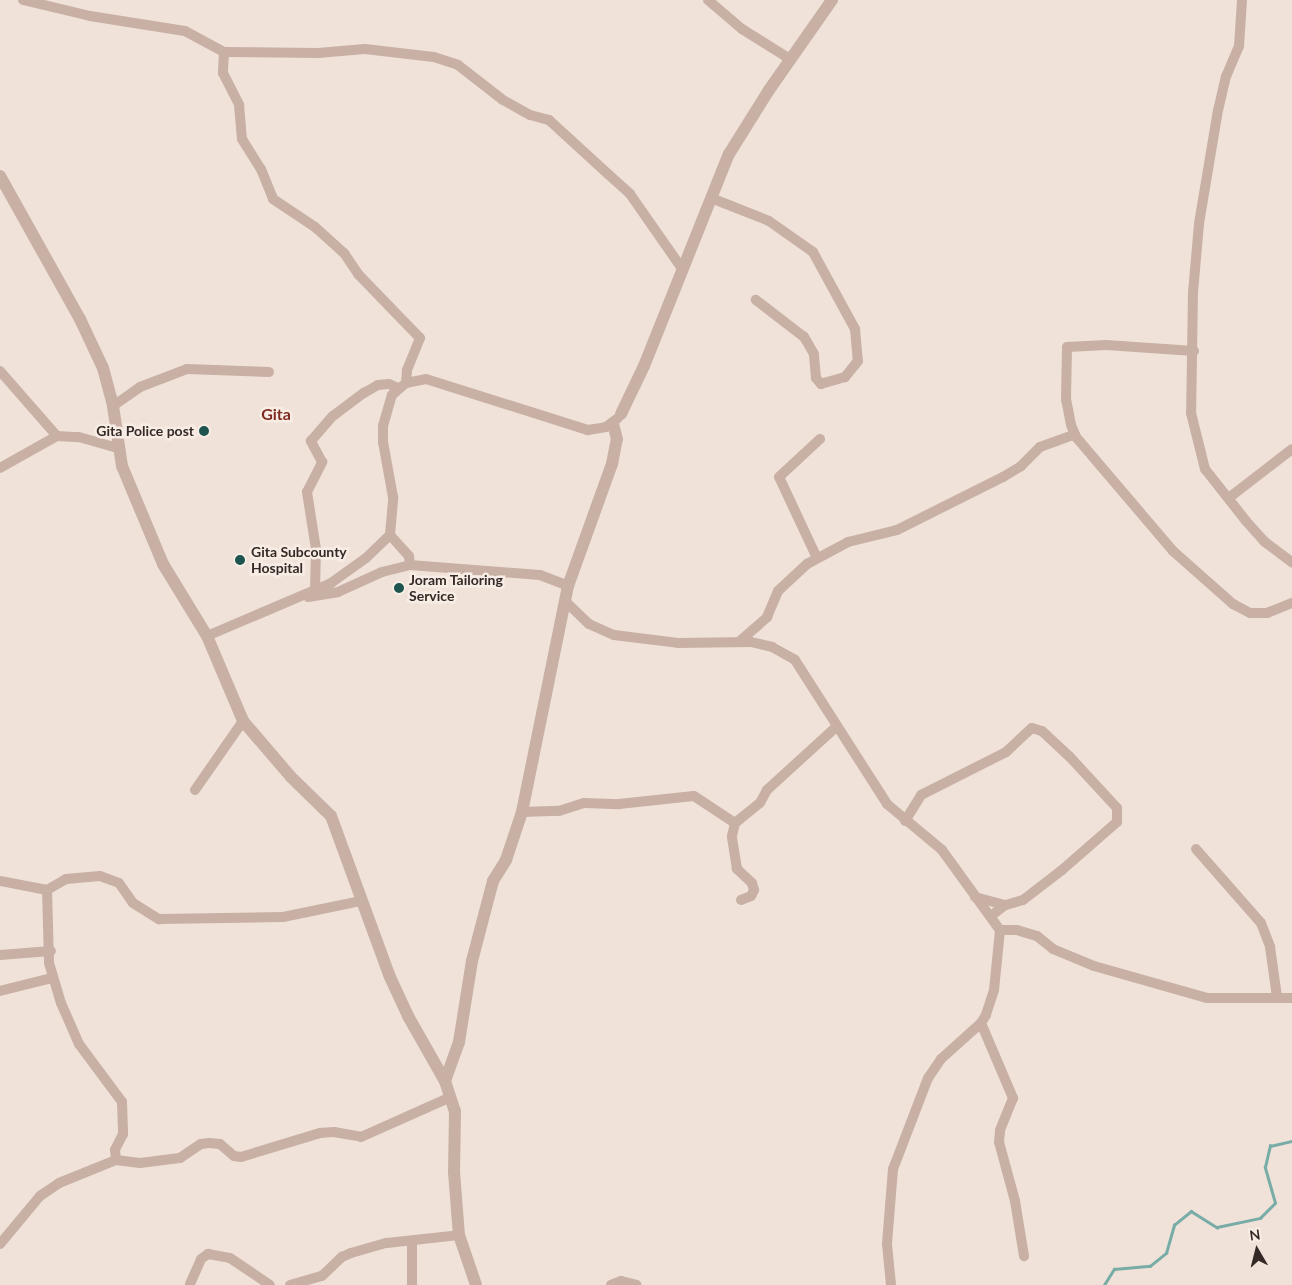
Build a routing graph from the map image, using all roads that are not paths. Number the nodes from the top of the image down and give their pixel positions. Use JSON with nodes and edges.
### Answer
{"nodes":[{"id":1,"x":23,"y":0,"type":"edge"},
{"id":2,"x":708,"y":0,"type":"edge"},
{"id":3,"x":832,"y":0,"type":"edge"},
{"id":4,"x":1242,"y":0,"type":"edge"},
{"id":5,"x":224,"y":52,"type":"junction"},
{"id":6,"x":790,"y":59,"type":"junction"},
{"id":7,"x":0,"y":176,"type":"edge"},
{"id":8,"x":711,"y":198,"type":"junction"},
{"id":9,"x":682,"y":270,"type":"junction"},
{"id":10,"x":756,"y":300,"type":"dead end"},
{"id":11,"x":1194,"y":350,"type":"junction"},
{"id":12,"x":0,"y":371,"type":"edge"},
{"id":13,"x":269,"y":372,"type":"dead end"},
{"id":14,"x":402,"y":385,"type":"junction"},
{"id":15,"x":113,"y":406,"type":"junction"},
{"id":16,"x":617,"y":419,"type":"junction"},
{"id":17,"x":1075,"y":434,"type":"junction"},
{"id":18,"x":58,"y":436,"type":"junction"},
{"id":19,"x":820,"y":439,"type":"dead end"},
{"id":20,"x":118,"y":448,"type":"junction"},
{"id":21,"x":1292,"y":449,"type":"edge"},
{"id":22,"x":0,"y":468,"type":"edge"},
{"id":23,"x":1230,"y":497,"type":"junction"},
{"id":24,"x":390,"y":534,"type":"junction"},
{"id":25,"x":817,"y":558,"type":"junction"},
{"id":26,"x":1292,"y":562,"type":"edge"},
{"id":27,"x":410,"y":565,"type":"junction"},
{"id":28,"x":568,"y":586,"type":"junction"},
{"id":29,"x":315,"y":590,"type":"junction"},
{"id":30,"x":300,"y":597,"type":"junction"},
{"id":31,"x":565,"y":601,"type":"junction"},
{"id":32,"x":1292,"y":603,"type":"edge"},
{"id":33,"x":207,"y":636,"type":"junction"},
{"id":34,"x":741,"y":640,"type":"junction"},
{"id":35,"x":243,"y":721,"type":"junction"},
{"id":36,"x":835,"y":728,"type":"junction"},
{"id":37,"x":194,"y":790,"type":"dead end"},
{"id":38,"x":522,"y":812,"type":"junction"},
{"id":39,"x":905,"y":821,"type":"junction"},
{"id":40,"x":735,"y":823,"type":"junction"},
{"id":41,"x":1196,"y":848,"type":"dead end"},
{"id":42,"x":0,"y":881,"type":"edge"},
{"id":43,"x":46,"y":890,"type":"junction"},
{"id":44,"x":976,"y":897,"type":"junction"},
{"id":45,"x":741,"y":900,"type":"dead end"},
{"id":46,"x":361,"y":901,"type":"junction"},
{"id":47,"x":1005,"y":905,"type":"junction"},
{"id":48,"x":991,"y":916,"type":"junction"},
{"id":49,"x":1000,"y":930,"type":"junction"},
{"id":50,"x":50,"y":951,"type":"junction"},
{"id":51,"x":0,"y":955,"type":"edge"},
{"id":52,"x":52,"y":978,"type":"junction"},
{"id":53,"x":0,"y":991,"type":"edge"},
{"id":54,"x":1277,"y":998,"type":"junction"},
{"id":55,"x":1292,"y":998,"type":"edge"},
{"id":56,"x":981,"y":1023,"type":"junction"},
{"id":57,"x":446,"y":1081,"type":"junction"},
{"id":58,"x":450,"y":1097,"type":"junction"},
{"id":59,"x":116,"y":1160,"type":"junction"},
{"id":60,"x":459,"y":1235,"type":"junction"},
{"id":61,"x":412,"y":1242,"type":"junction"},
{"id":62,"x":0,"y":1244,"type":"edge"},
{"id":63,"x":1024,"y":1256,"type":"dead end"},
{"id":64,"x":190,"y":1284,"type":"edge"},
{"id":65,"x":270,"y":1285,"type":"edge"},
{"id":66,"x":290,"y":1285,"type":"edge"},
{"id":67,"x":412,"y":1285,"type":"edge"},
{"id":68,"x":476,"y":1285,"type":"edge"},
{"id":69,"x":611,"y":1285,"type":"edge"},
{"id":70,"x":637,"y":1285,"type":"edge"},
{"id":71,"x":891,"y":1285,"type":"edge"}],
"edges":[{"from":1,"to":5,"type":"street"},
{"from":2,"to":6,"type":"street"},
{"from":3,"to":6,"type":"street"},
{"from":4,"to":11,"type":"street"},
{"from":5,"to":9,"type":"street"},
{"from":5,"to":14,"type":"street"},
{"from":6,"to":8,"type":"street"},
{"from":7,"to":15,"type":"street"},
{"from":8,"to":9,"type":"street"},
{"from":8,"to":10,"type":"street"},
{"from":9,"to":16,"type":"street"},
{"from":11,"to":17,"type":"street"},
{"from":11,"to":23,"type":"street"},
{"from":12,"to":18,"type":"street"},
{"from":13,"to":15,"type":"street"},
{"from":14,"to":16,"type":"street"},
{"from":14,"to":24,"type":"street"},
{"from":14,"to":29,"type":"street"},
{"from":15,"to":20,"type":"street"},
{"from":16,"to":28,"type":"street"},
{"from":17,"to":25,"type":"street"},
{"from":17,"to":32,"type":"street"},
{"from":18,"to":20,"type":"street"},
{"from":18,"to":22,"type":"street"},
{"from":19,"to":25,"type":"street"},
{"from":20,"to":33,"type":"street"},
{"from":21,"to":23,"type":"street"},
{"from":23,"to":26,"type":"street"},
{"from":24,"to":27,"type":"street"},
{"from":24,"to":29,"type":"street"},
{"from":25,"to":34,"type":"street"},
{"from":27,"to":28,"type":"street"},
{"from":27,"to":30,"type":"street"},
{"from":28,"to":31,"type":"street"},
{"from":29,"to":30,"type":"street"},
{"from":30,"to":33,"type":"street"},
{"from":31,"to":34,"type":"street"},
{"from":31,"to":38,"type":"street"},
{"from":33,"to":35,"type":"street"},
{"from":34,"to":36,"type":"street"},
{"from":35,"to":37,"type":"street"},
{"from":35,"to":46,"type":"street"},
{"from":36,"to":39,"type":"street"},
{"from":36,"to":40,"type":"street"},
{"from":38,"to":40,"type":"street"},
{"from":38,"to":57,"type":"street"},
{"from":39,"to":44,"type":"street"},
{"from":39,"to":47,"type":"street"},
{"from":40,"to":45,"type":"street"},
{"from":41,"to":54,"type":"street"},
{"from":42,"to":43,"type":"street"},
{"from":43,"to":46,"type":"street"},
{"from":43,"to":50,"type":"street"},
{"from":44,"to":47,"type":"street"},
{"from":44,"to":48,"type":"street"},
{"from":46,"to":57,"type":"street"},
{"from":47,"to":48,"type":"street"},
{"from":48,"to":49,"type":"street"},
{"from":49,"to":54,"type":"street"},
{"from":49,"to":56,"type":"street"},
{"from":50,"to":51,"type":"street"},
{"from":50,"to":52,"type":"street"},
{"from":52,"to":53,"type":"street"},
{"from":52,"to":59,"type":"street"},
{"from":54,"to":55,"type":"street"},
{"from":56,"to":63,"type":"street"},
{"from":56,"to":71,"type":"street"},
{"from":57,"to":58,"type":"street"},
{"from":58,"to":59,"type":"street"},
{"from":58,"to":60,"type":"street"},
{"from":59,"to":62,"type":"street"},
{"from":60,"to":61,"type":"street"},
{"from":60,"to":68,"type":"street"},
{"from":61,"to":66,"type":"street"},
{"from":61,"to":67,"type":"street"},
{"from":64,"to":65,"type":"street"},
{"from":69,"to":70,"type":"street"}]}
